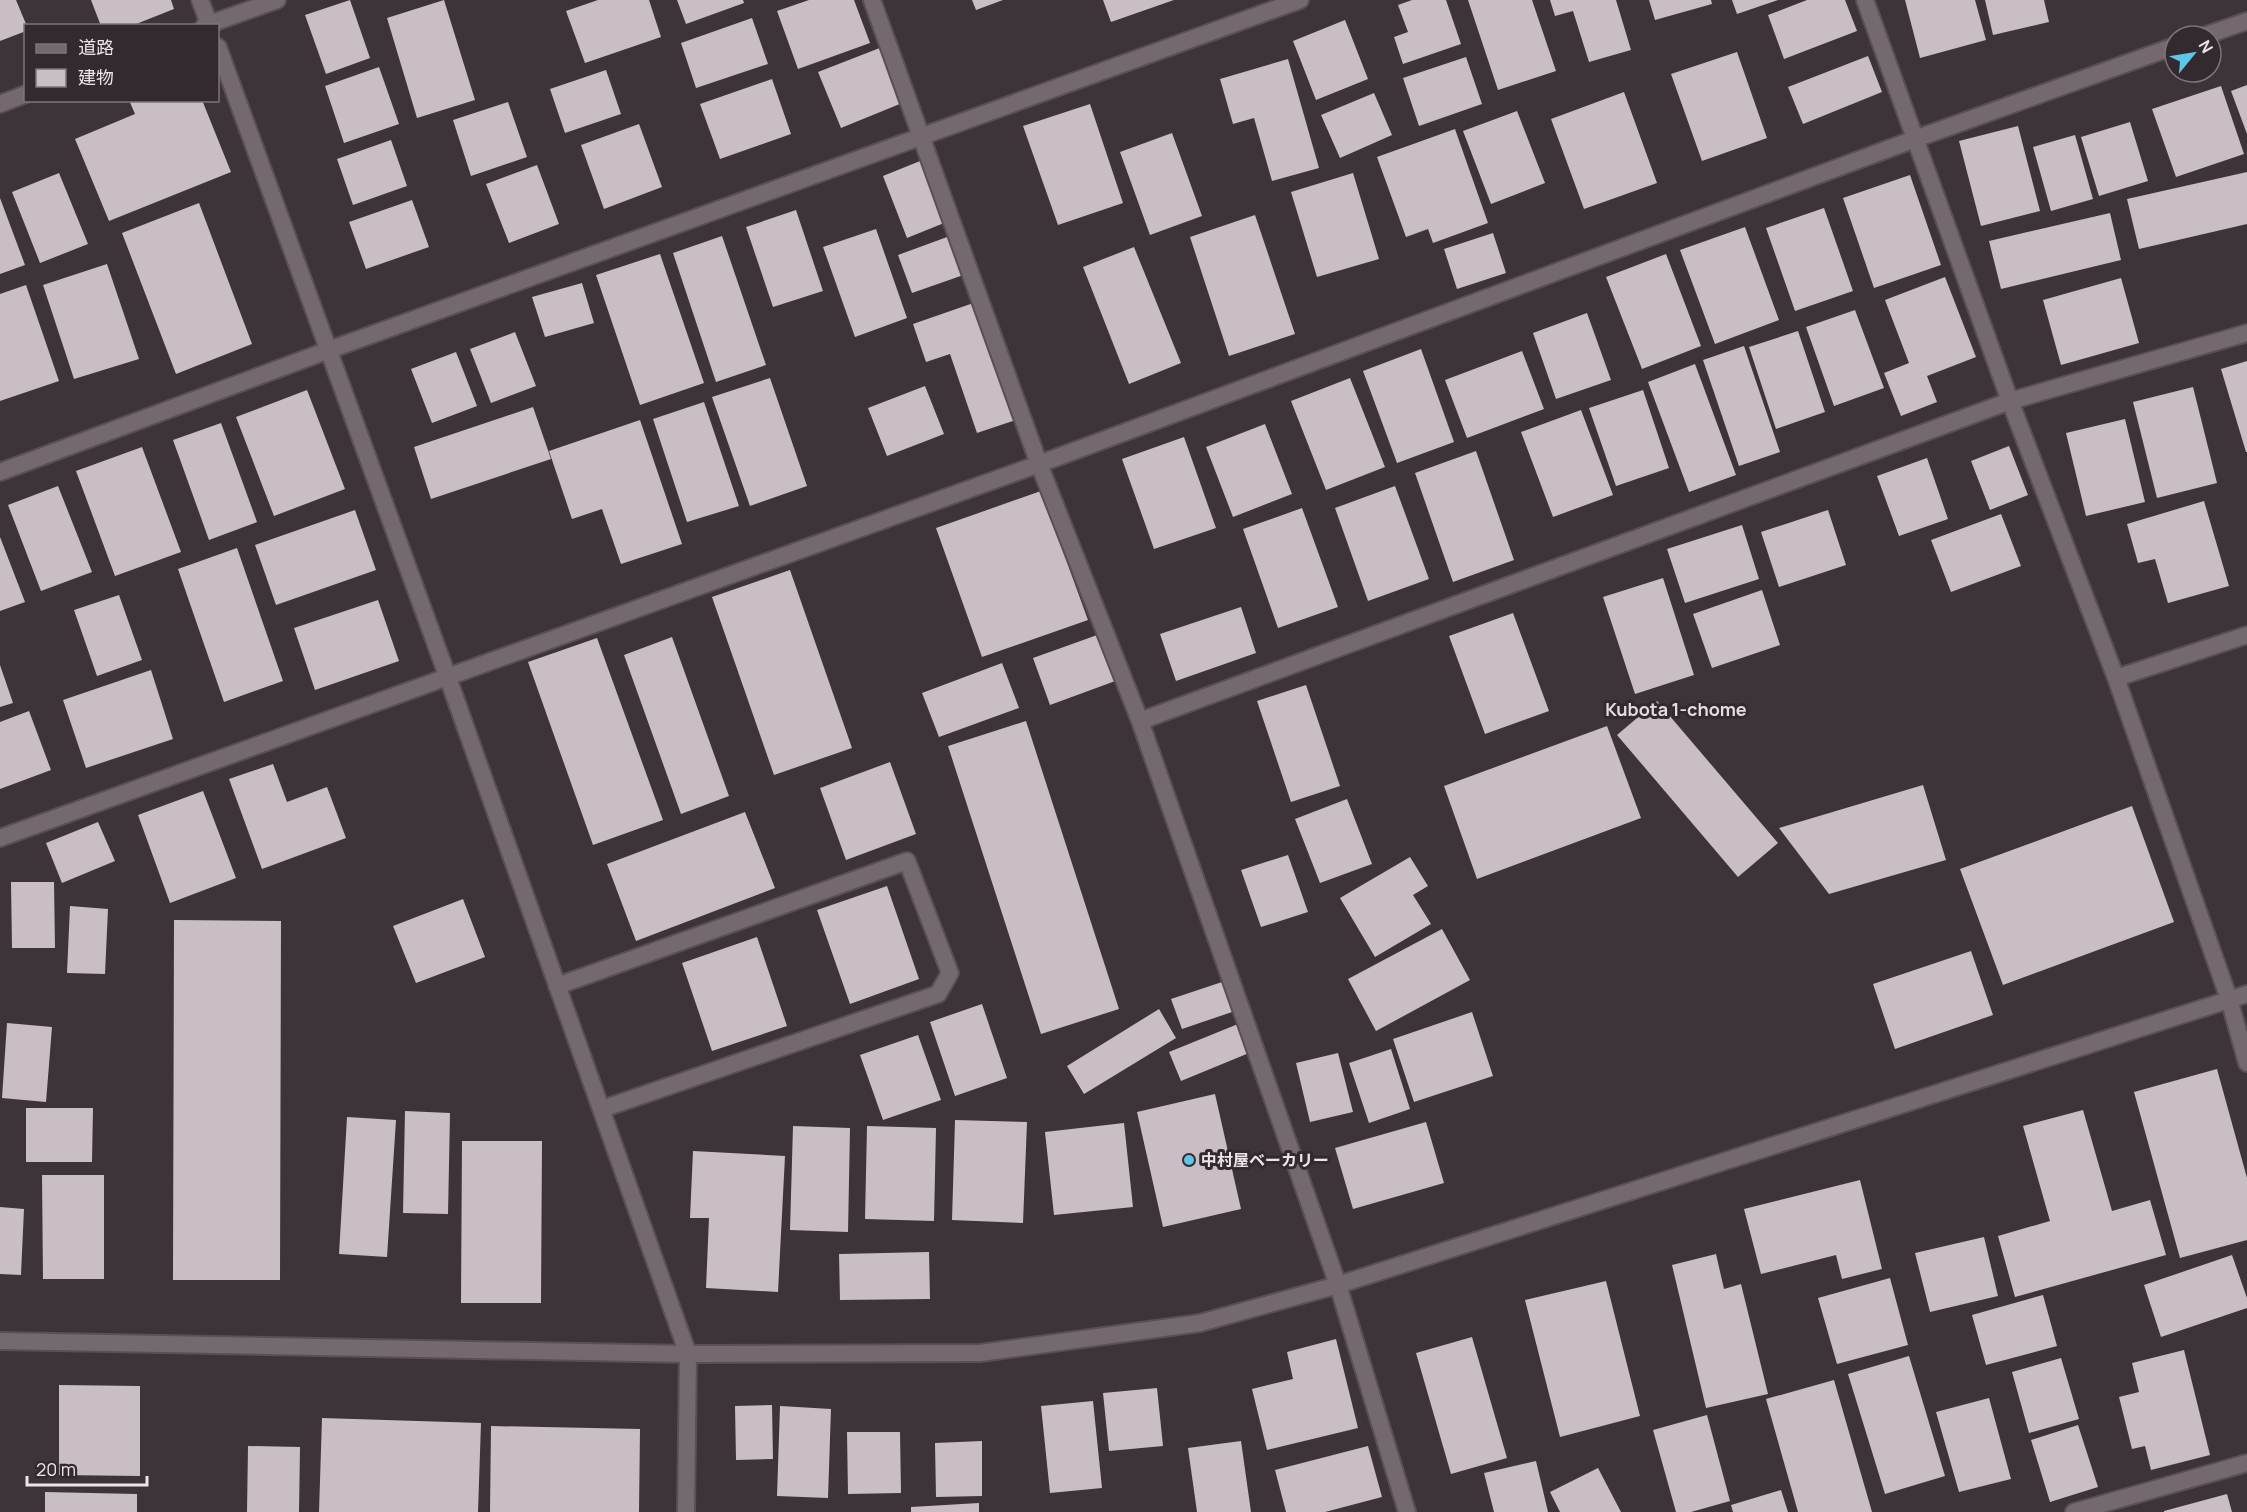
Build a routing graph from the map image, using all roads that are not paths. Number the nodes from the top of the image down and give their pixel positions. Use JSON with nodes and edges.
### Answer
{"nodes":[{"id":1,"x":200,"y":0,"type":"edge"},
{"id":2,"x":278,"y":0,"type":"edge"},
{"id":3,"x":872,"y":0,"type":"edge"},
{"id":4,"x":1300,"y":0,"type":"edge"},
{"id":5,"x":1864,"y":0,"type":"edge"},
{"id":6,"x":2247,"y":21,"type":"edge"},
{"id":7,"x":207,"y":24,"type":"edge"},
{"id":8,"x":210,"y":24,"type":"edge"},
{"id":9,"x":2223,"y":29,"type":"edge"},
{"id":10,"x":219,"y":50,"type":"edge"},
{"id":11,"x":2163,"y":50,"type":"edge"},
{"id":12,"x":24,"y":95,"type":"edge"},
{"id":13,"x":0,"y":104,"type":"edge"},
{"id":14,"x":921,"y":138,"type":"junction"},
{"id":15,"x":1915,"y":140,"type":"junction"},
{"id":16,"x":2247,"y":333,"type":"edge"},
{"id":17,"x":329,"y":350,"type":"junction"},
{"id":18,"x":2010,"y":401,"type":"junction"},
{"id":19,"x":1039,"y":464,"type":"junction"},
{"id":20,"x":0,"y":472,"type":"edge"},
{"id":21,"x":2247,"y":635,"type":"edge"},
{"id":22,"x":447,"y":675,"type":"junction"},
{"id":23,"x":2116,"y":678,"type":"junction"},
{"id":24,"x":1140,"y":721,"type":"junction"},
{"id":25,"x":0,"y":838,"type":"edge"},
{"id":26,"x":557,"y":986,"type":"junction"},
{"id":27,"x":2247,"y":994,"type":"edge"},
{"id":28,"x":2229,"y":999,"type":"junction"},
{"id":29,"x":2247,"y":1063,"type":"edge"},
{"id":30,"x":602,"y":1109,"type":"junction"},
{"id":31,"x":1338,"y":1285,"type":"junction"},
{"id":32,"x":0,"y":1341,"type":"edge"},
{"id":33,"x":688,"y":1354,"type":"junction"},
{"id":34,"x":2247,"y":1463,"type":"edge"},
{"id":35,"x":686,"y":1512,"type":"edge"},
{"id":36,"x":1407,"y":1512,"type":"edge"},
{"id":37,"x":2074,"y":1512,"type":"edge"}],
"edges":[{"from":1,"to":7,"type":"street"},
{"from":2,"to":8,"type":"street"},
{"from":3,"to":14,"type":"street"},
{"from":4,"to":14,"type":"street"},
{"from":5,"to":15,"type":"street"},
{"from":6,"to":9,"type":"street"},
{"from":10,"to":17,"type":"street"},
{"from":11,"to":15,"type":"street"},
{"from":12,"to":13,"type":"street"},
{"from":14,"to":17,"type":"street"},
{"from":14,"to":19,"type":"street"},
{"from":15,"to":18,"type":"street"},
{"from":15,"to":19,"type":"street"},
{"from":16,"to":18,"type":"street"},
{"from":17,"to":20,"type":"street"},
{"from":17,"to":22,"type":"street"},
{"from":18,"to":23,"type":"street"},
{"from":18,"to":24,"type":"street"},
{"from":19,"to":22,"type":"street"},
{"from":19,"to":24,"type":"street"},
{"from":21,"to":23,"type":"street"},
{"from":22,"to":25,"type":"street"},
{"from":22,"to":26,"type":"street"},
{"from":23,"to":28,"type":"street"},
{"from":24,"to":31,"type":"street"},
{"from":26,"to":30,"type":"street"},
{"from":26,"to":30,"type":"street"},
{"from":27,"to":28,"type":"street"},
{"from":28,"to":29,"type":"street"},
{"from":28,"to":31,"type":"street"},
{"from":30,"to":33,"type":"street"},
{"from":31,"to":33,"type":"street"},
{"from":31,"to":36,"type":"street"},
{"from":32,"to":33,"type":"street"},
{"from":33,"to":35,"type":"street"},
{"from":34,"to":37,"type":"street"}]}
